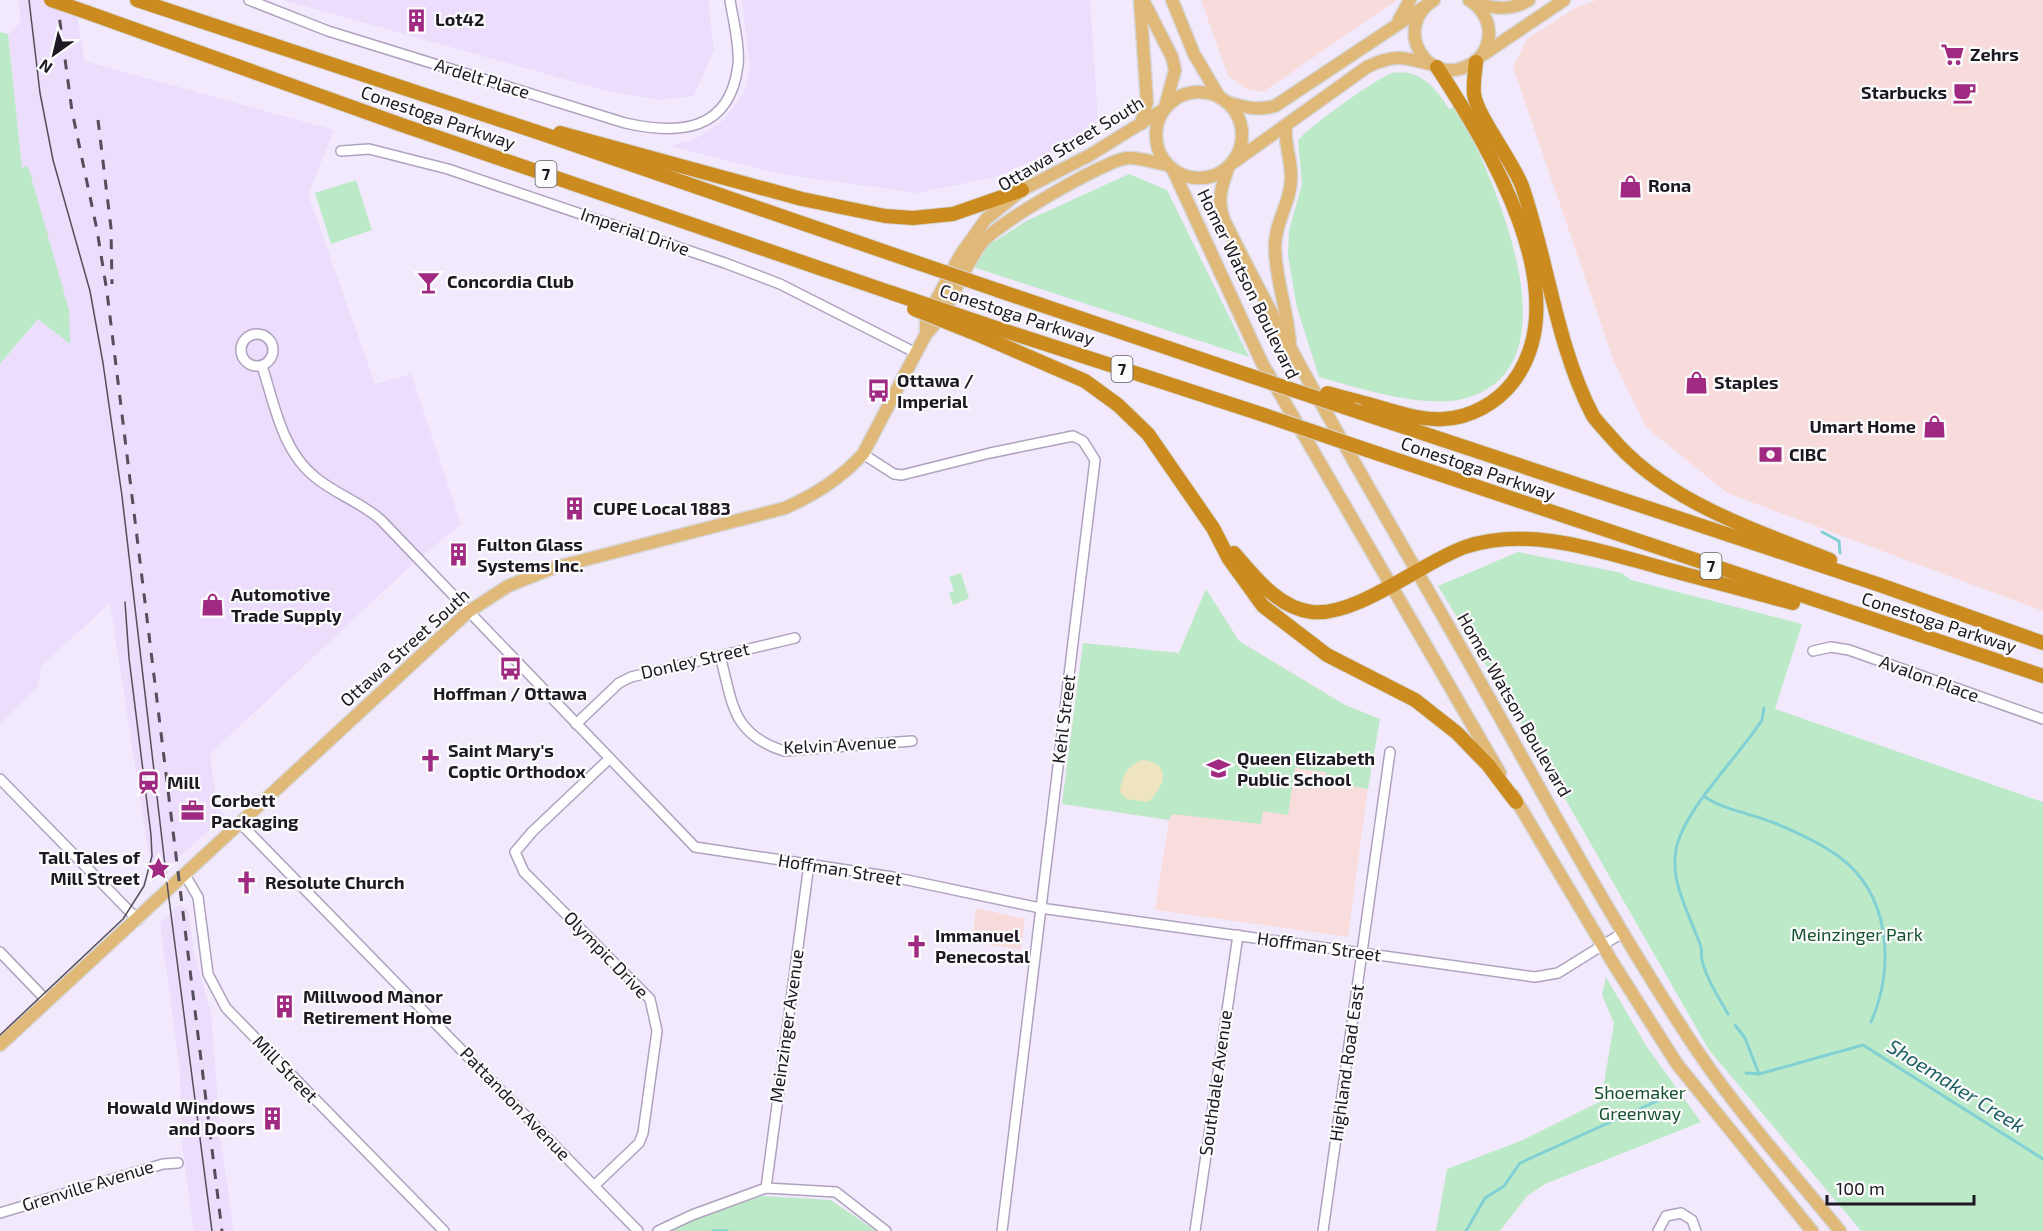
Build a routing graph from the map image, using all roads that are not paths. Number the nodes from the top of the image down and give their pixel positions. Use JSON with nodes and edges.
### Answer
{"nodes":[{"id":1,"x":51,"y":0,"type":"edge"},
{"id":2,"x":137,"y":0,"type":"edge"},
{"id":3,"x":249,"y":0,"type":"edge"},
{"id":4,"x":730,"y":0,"type":"edge"},
{"id":5,"x":1142,"y":0,"type":"edge"},
{"id":6,"x":1172,"y":0,"type":"edge"},
{"id":7,"x":1410,"y":0,"type":"edge"},
{"id":8,"x":1529,"y":0,"type":"edge"},
{"id":9,"x":1564,"y":0,"type":"edge"},
{"id":10,"x":1470,"y":1,"type":"edge"},
{"id":11,"x":1430,"y":2,"type":"edge"},
{"id":12,"x":1398,"y":22,"type":"junction"},
{"id":13,"x":1478,"y":59,"type":"junction"},
{"id":14,"x":1434,"y":65,"type":"junction"},
{"id":15,"x":1223,"y":100,"type":"junction"},
{"id":16,"x":1164,"y":109,"type":"junction"},
{"id":17,"x":1141,"y":124,"type":"junction"},
{"id":18,"x":1286,"y":125,"type":"junction"},
{"id":19,"x":543,"y":134,"type":"junction"},
{"id":20,"x":341,"y":151,"type":"dead end"},
{"id":21,"x":1229,"y":166,"type":"junction"},
{"id":22,"x":1171,"y":168,"type":"junction"},
{"id":23,"x":1022,"y":190,"type":"junction"},
{"id":24,"x":982,"y":329,"type":"junction"},
{"id":25,"x":926,"y":334,"type":"junction"},
{"id":26,"x":1291,"y":351,"type":"junction"},
{"id":27,"x":916,"y":353,"type":"junction"},
{"id":28,"x":262,"y":366,"type":"dead end"},
{"id":29,"x":1287,"y":388,"type":"junction"},
{"id":30,"x":863,"y":454,"type":"junction"},
{"id":31,"x":1213,"y":528,"type":"junction"},
{"id":32,"x":1421,"y":578,"type":"junction"},
{"id":33,"x":1391,"y":583,"type":"junction"},
{"id":34,"x":1880,"y":585,"type":"junction"},
{"id":35,"x":1834,"y":608,"type":"junction"},
{"id":36,"x":468,"y":612,"type":"junction"},
{"id":37,"x":795,"y":638,"type":"dead end"},
{"id":38,"x":2043,"y":643,"type":"edge"},
{"id":39,"x":1814,"y":651,"type":"dead end"},
{"id":40,"x":720,"y":656,"type":"junction"},
{"id":41,"x":2043,"y":676,"type":"edge"},
{"id":42,"x":2043,"y":719,"type":"edge"},
{"id":43,"x":576,"y":724,"type":"junction"},
{"id":44,"x":912,"y":741,"type":"dead end"},
{"id":45,"x":1390,"y":752,"type":"dead end"},
{"id":46,"x":609,"y":759,"type":"junction"},
{"id":47,"x":0,"y":779,"type":"edge"},
{"id":48,"x":1516,"y":802,"type":"junction"},
{"id":49,"x":240,"y":823,"type":"junction"},
{"id":50,"x":809,"y":864,"type":"junction"},
{"id":51,"x":185,"y":875,"type":"junction"},
{"id":52,"x":1040,"y":908,"type":"junction"},
{"id":53,"x":138,"y":920,"type":"junction"},
{"id":54,"x":1624,"y":932,"type":"junction"},
{"id":55,"x":1238,"y":935,"type":"junction"},
{"id":56,"x":1603,"y":946,"type":"junction"},
{"id":57,"x":0,"y":952,"type":"edge"},
{"id":58,"x":1363,"y":953,"type":"junction"},
{"id":59,"x":48,"y":1002,"type":"junction"},
{"id":60,"x":0,"y":1045,"type":"edge"},
{"id":61,"x":178,"y":1163,"type":"dead end"},
{"id":62,"x":594,"y":1185,"type":"junction"},
{"id":63,"x":766,"y":1188,"type":"junction"},
{"id":64,"x":0,"y":1213,"type":"edge"},
{"id":65,"x":1655,"y":1230,"type":"edge"},
{"id":66,"x":444,"y":1231,"type":"edge"},
{"id":67,"x":638,"y":1231,"type":"edge"},
{"id":68,"x":658,"y":1231,"type":"edge"},
{"id":69,"x":886,"y":1231,"type":"edge"},
{"id":70,"x":1002,"y":1231,"type":"edge"},
{"id":71,"x":1195,"y":1231,"type":"edge"},
{"id":72,"x":1323,"y":1231,"type":"edge"},
{"id":73,"x":1696,"y":1231,"type":"edge"},
{"id":74,"x":1812,"y":1231,"type":"edge"},
{"id":75,"x":1840,"y":1231,"type":"edge"}],
"edges":[{"from":1,"to":24,"type":"highway","name":"Conestoga Parkway","number":"7","bridge":true},
{"from":2,"to":19,"type":"highway","name":"Conestoga Parkway","number":"7"},
{"from":3,"to":4,"type":"street","name":"Ardelt Place"},
{"from":5,"to":16,"type":"main road"},
{"from":5,"to":17,"type":"main road"},
{"from":6,"to":15,"type":"main road"},
{"from":7,"to":12,"type":"main road"},
{"from":8,"to":10,"type":"main road"},
{"from":9,"to":13,"type":"main road"},
{"from":10,"to":13,"type":"main road"},
{"from":11,"to":12,"type":"main road"},
{"from":11,"to":14,"type":"main road"},
{"from":12,"to":15,"type":"main road"},
{"from":13,"to":14,"type":"main road"},
{"from":13,"to":34,"type":"highway"},
{"from":14,"to":18,"type":"main road"},
{"from":14,"to":29,"type":"highway","bridge":true},
{"from":15,"to":16,"type":"main road"},
{"from":15,"to":21,"type":"main road"},
{"from":16,"to":17,"type":"main road","name":"Ottawa Street South"},
{"from":16,"to":22,"type":"main road"},
{"from":17,"to":23,"type":"main road","name":"Ottawa Street South"},
{"from":18,"to":21,"type":"main road"},
{"from":18,"to":26,"type":"main road"},
{"from":19,"to":23,"type":"highway"},
{"from":19,"to":29,"type":"highway","name":"Conestoga Parkway","number":"7","bridge":true},
{"from":20,"to":27,"type":"street","name":"Imperial Drive"},
{"from":21,"to":22,"type":"main road"},
{"from":21,"to":26,"type":"main road","name":"Homer Watson Boulevard"},
{"from":22,"to":25,"type":"main road","name":"Ottawa Street South"},
{"from":22,"to":33,"type":"main road","name":"Homer Watson Boulevard"},
{"from":23,"to":25,"type":"main road","name":"Ottawa Street South"},
{"from":24,"to":31,"type":"highway"},
{"from":24,"to":35,"type":"highway","name":"Conestoga Parkway","number":"7","bridge":true},
{"from":25,"to":27,"type":"main road","name":"Ottawa Street South"},
{"from":26,"to":32,"type":"main road","name":"Homer Watson Boulevard"},
{"from":27,"to":30,"type":"main road","name":"Ottawa Street South"},
{"from":28,"to":36,"type":"street","name":"Hoffman Street"},
{"from":29,"to":34,"type":"highway","name":"Conestoga Parkway","number":"7","bridge":true},
{"from":30,"to":36,"type":"main road","name":"Ottawa Street South"},
{"from":30,"to":52,"type":"street","name":"Kehl Street"},
{"from":31,"to":33,"type":"highway"},
{"from":31,"to":48,"type":"highway"},
{"from":32,"to":33,"type":"highway"},
{"from":32,"to":35,"type":"highway"},
{"from":32,"to":54,"type":"main road","name":"Homer Watson Boulevard"},
{"from":33,"to":48,"type":"main road","name":"Homer Watson Boulevard"},
{"from":34,"to":38,"type":"highway","name":"Conestoga Parkway","number":"7"},
{"from":35,"to":41,"type":"highway","name":"Conestoga Parkway","number":"7"},
{"from":36,"to":43,"type":"street","name":"Hoffman Street"},
{"from":36,"to":49,"type":"main road","name":"Ottawa Street South"},
{"from":37,"to":40,"type":"street","name":"Donley Street"},
{"from":39,"to":42,"type":"street","name":"Avalon Place"},
{"from":40,"to":43,"type":"street","name":"Donley Street"},
{"from":40,"to":44,"type":"street","name":"Kelvin Avenue"},
{"from":43,"to":46,"type":"street","name":"Hoffman Street"},
{"from":45,"to":58,"type":"street","name":"Highland Road East"},
{"from":46,"to":50,"type":"street","name":"Hoffman Street"},
{"from":46,"to":62,"type":"street","name":"Olympic Drive"},
{"from":47,"to":53,"type":"street"},
{"from":48,"to":56,"type":"main road","name":"Homer Watson Boulevard"},
{"from":49,"to":51,"type":"main road","name":"Ottawa Street South"},
{"from":49,"to":62,"type":"street","name":"Pattandon Avenue"},
{"from":50,"to":52,"type":"street","name":"Hoffman Street"},
{"from":50,"to":63,"type":"street","name":"Meinzinger Avenue"},
{"from":51,"to":53,"type":"main road","name":"Ottawa Street South"},
{"from":51,"to":66,"type":"street","name":"Mill Street"},
{"from":52,"to":55,"type":"street","name":"Hoffman Street"},
{"from":52,"to":70,"type":"street","name":"Kehl Street"},
{"from":53,"to":59,"type":"main road","name":"Ottawa Street South"},
{"from":54,"to":56,"type":"street","name":"Hoffman Street"},
{"from":54,"to":75,"type":"main road","name":"Homer Watson Boulevard"},
{"from":55,"to":58,"type":"street","name":"Hoffman Street"},
{"from":55,"to":71,"type":"street","name":"Southdale Avenue"},
{"from":56,"to":58,"type":"street","name":"Hoffman Street"},
{"from":56,"to":74,"type":"main road","name":"Homer Watson Boulevard"},
{"from":57,"to":59,"type":"street"},
{"from":58,"to":72,"type":"street","name":"Highland Road East"},
{"from":59,"to":60,"type":"main road","name":"Ottawa Street South"},
{"from":61,"to":64,"type":"street","name":"Grenville Avenue"},
{"from":62,"to":67,"type":"street","name":"Pattandon Avenue"},
{"from":63,"to":68,"type":"street"},
{"from":63,"to":69,"type":"street"},
{"from":65,"to":73,"type":"street"}]}
